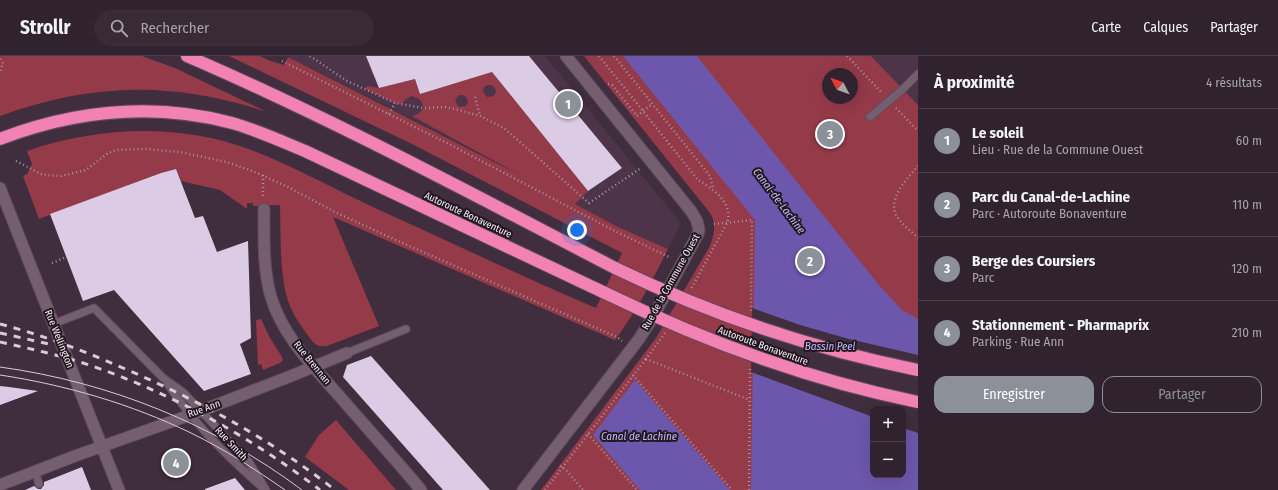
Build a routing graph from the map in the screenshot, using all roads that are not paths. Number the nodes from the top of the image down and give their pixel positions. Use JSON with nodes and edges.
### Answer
{"nodes":[{"id":1,"x":187,"y":56,"type":"edge"},
{"id":2,"x":566,"y":56,"type":"edge"},
{"id":3,"x":918,"y":74,"type":"edge"},
{"id":4,"x":870,"y":117,"type":"dead end"},
{"id":5,"x":0,"y":139,"type":"edge"},
{"id":6,"x":0,"y":188,"type":"edge"},
{"id":7,"x":264,"y":205,"type":"road end"},
{"id":8,"x":53,"y":324,"type":"junction"},
{"id":9,"x":406,"y":329,"type":"dead end"},
{"id":10,"x":347,"y":352,"type":"joint"},
{"id":11,"x":313,"y":367,"type":"junction"},
{"id":12,"x":918,"y":370,"type":"edge"},
{"id":13,"x":163,"y":378,"type":"junction"},
{"id":14,"x":918,"y":402,"type":"edge"},
{"id":15,"x":195,"y":413,"type":"junction"},
{"id":16,"x":102,"y":447,"type":"junction"},
{"id":17,"x":35,"y":471,"type":"junction"},
{"id":18,"x":39,"y":484,"type":"dead end"},
{"id":19,"x":0,"y":485,"type":"edge"},
{"id":20,"x":119,"y":490,"type":"edge"},
{"id":21,"x":265,"y":490,"type":"edge"},
{"id":22,"x":421,"y":490,"type":"edge"},
{"id":23,"x":523,"y":490,"type":"edge"}],
"edges":[{"from":1,"to":12,"type":"highway","name":"Autoroute Bonaventure","bridge":true},
{"from":2,"to":23,"type":"street","name":"Rue de la Commune Ouest"},
{"from":3,"to":4,"type":"lane"},
{"from":5,"to":14,"type":"highway","name":"Autoroute Bonaventure","bridge":true},
{"from":6,"to":8,"type":"street","name":"Rue Wellington"},
{"from":7,"to":11,"type":"street","name":"Rue Brennan"},
{"from":8,"to":13,"type":"lane"},
{"from":8,"to":16,"type":"street","name":"Rue Wellington"},
{"from":9,"to":10,"type":"lane","name":"Rue Ann"},
{"from":10,"to":11,"type":"street","name":"Rue Ann"},
{"from":11,"to":15,"type":"street","name":"Rue Ann"},
{"from":11,"to":22,"type":"street","name":"Rue Brennan"},
{"from":13,"to":15,"type":"lane","name":"Rue Smith"},
{"from":13,"to":15,"type":"lane","name":"Rue Smith"},
{"from":15,"to":16,"type":"street","name":"Rue Ann"},
{"from":15,"to":21,"type":"lane","name":"Rue Smith"},
{"from":15,"to":21,"type":"lane","name":"Rue Smith"},
{"from":16,"to":17,"type":"street","name":"Rue Ann"},
{"from":16,"to":20,"type":"street","name":"Rue Wellington"},
{"from":17,"to":18,"type":"lane"},
{"from":17,"to":19,"type":"street","name":"Rue Ann"}]}
